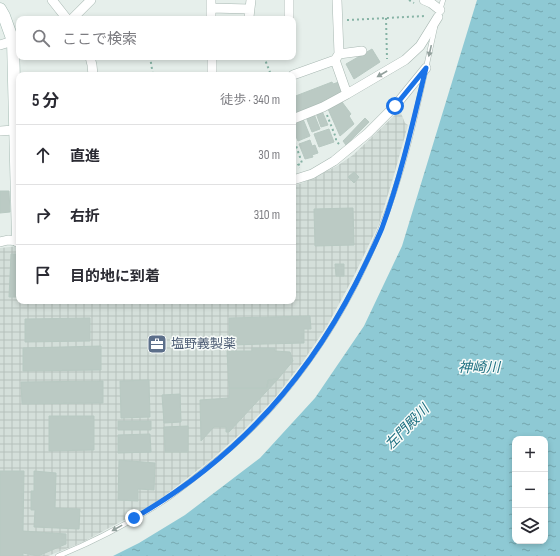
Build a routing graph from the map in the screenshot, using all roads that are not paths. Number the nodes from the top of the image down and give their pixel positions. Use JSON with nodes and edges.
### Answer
{"nodes":[{"id":1,"x":52,"y":0,"type":"edge"},
{"id":2,"x":91,"y":0,"type":"edge"},
{"id":3,"x":289,"y":0,"type":"edge"},
{"id":4,"x":337,"y":0,"type":"edge"},
{"id":5,"x":443,"y":0,"type":"edge"},
{"id":6,"x":420,"y":2,"type":"edge"},
{"id":7,"x":211,"y":4,"type":"edge"},
{"id":8,"x":251,"y":4,"type":"edge"},
{"id":9,"x":0,"y":9,"type":"edge"},
{"id":10,"x":439,"y":14,"type":"junction"},
{"id":11,"x":65,"y":16,"type":"edge"},
{"id":12,"x":75,"y":16,"type":"edge"},
{"id":13,"x":211,"y":16,"type":"edge"},
{"id":14,"x":250,"y":16,"type":"edge"},
{"id":15,"x":289,"y":16,"type":"edge"},
{"id":16,"x":16,"y":40,"type":"edge"},
{"id":17,"x":0,"y":45,"type":"edge"},
{"id":18,"x":362,"y":51,"type":"dead end"},
{"id":19,"x":337,"y":57,"type":"junction"},
{"id":20,"x":16,"y":60,"type":"edge"},
{"id":21,"x":91,"y":60,"type":"edge"},
{"id":22,"x":212,"y":60,"type":"edge"},
{"id":23,"x":426,"y":68,"type":"junction"},
{"id":24,"x":16,"y":72,"type":"edge"},
{"id":25,"x":93,"y":72,"type":"edge"},
{"id":26,"x":212,"y":72,"type":"edge"},
{"id":27,"x":296,"y":74,"type":"edge"},
{"id":28,"x":347,"y":94,"type":"junction"},
{"id":29,"x":296,"y":118,"type":"edge"},
{"id":30,"x":16,"y":129,"type":"edge"},
{"id":31,"x":0,"y":131,"type":"edge"},
{"id":32,"x":296,"y":179,"type":"edge"},
{"id":33,"x":16,"y":241,"type":"edge"},
{"id":34,"x":0,"y":242,"type":"edge"},
{"id":35,"x":58,"y":556,"type":"edge"}],
"edges":[{"from":1,"to":11,"type":"street"},
{"from":2,"to":12,"type":"street"},
{"from":3,"to":15,"type":"street"},
{"from":4,"to":19,"type":"street"},
{"from":5,"to":10,"type":"lane"},
{"from":6,"to":10,"type":"street"},
{"from":7,"to":8,"type":"street"},
{"from":7,"to":13,"type":"street"},
{"from":8,"to":14,"type":"street"},
{"from":9,"to":16,"type":"street"},
{"from":10,"to":23,"type":"lane","one_way":true},
{"from":10,"to":28,"type":"street","one_way":true},
{"from":16,"to":17,"type":"street"},
{"from":18,"to":19,"type":"street"},
{"from":19,"to":27,"type":"street"},
{"from":19,"to":28,"type":"street"},
{"from":20,"to":24,"type":"street"},
{"from":21,"to":25,"type":"street"},
{"from":22,"to":26,"type":"street"},
{"from":23,"to":32,"type":"street"},
{"from":23,"to":35,"type":"lane","one_way":true},
{"from":28,"to":29,"type":"street"},
{"from":30,"to":31,"type":"street"},
{"from":33,"to":34,"type":"street"}]}
